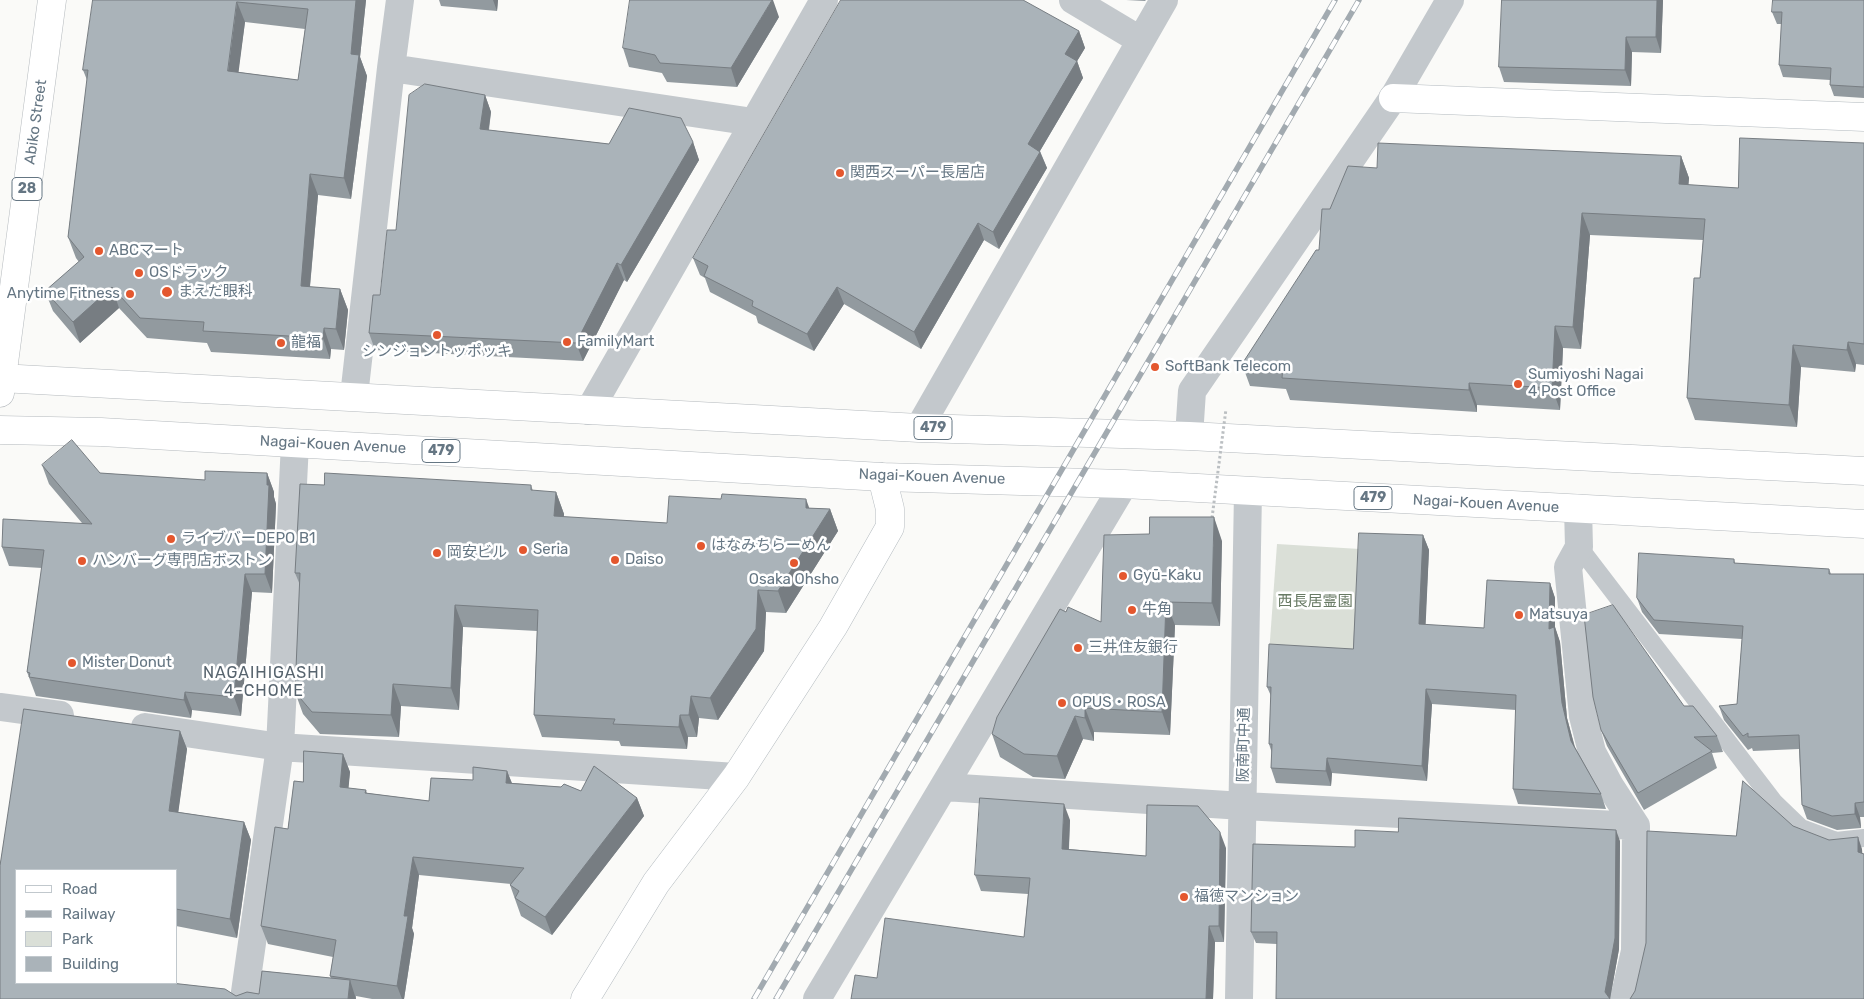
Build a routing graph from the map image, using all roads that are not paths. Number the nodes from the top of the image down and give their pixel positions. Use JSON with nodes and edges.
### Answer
{"nodes":[{"id":1,"x":52,"y":0,"type":"edge"},
{"id":2,"x":400,"y":0,"type":"edge"},
{"id":3,"x":824,"y":0,"type":"edge"},
{"id":4,"x":1073,"y":0,"type":"edge"},
{"id":5,"x":1164,"y":0,"type":"edge"},
{"id":6,"x":1450,"y":0,"type":"edge"},
{"id":7,"x":1140,"y":40,"type":"junction"},
{"id":8,"x":391,"y":68,"type":"junction"},
{"id":9,"x":1393,"y":98,"type":"junction"},
{"id":10,"x":1864,"y":117,"type":"edge"},
{"id":11,"x":754,"y":122,"type":"junction"},
{"id":12,"x":1,"y":383,"type":"edge"},
{"id":13,"x":354,"y":396,"type":"junction"},
{"id":14,"x":589,"y":411,"type":"junction"},
{"id":15,"x":919,"y":428,"type":"junction"},
{"id":16,"x":0,"y":430,"type":"edge"},
{"id":17,"x":1189,"y":436,"type":"junction"},
{"id":18,"x":295,"y":443,"type":"junction"},
{"id":19,"x":1864,"y":471,"type":"edge"},
{"id":20,"x":882,"y":477,"type":"junction"},
{"id":21,"x":1124,"y":484,"type":"junction"},
{"id":22,"x":1248,"y":492,"type":"junction"},
{"id":23,"x":1578,"y":508,"type":"junction"},
{"id":24,"x":1864,"y":524,"type":"edge"},
{"id":25,"x":1579,"y":547,"type":"junction"},
{"id":26,"x":0,"y":707,"type":"edge"},
{"id":27,"x":88,"y":719,"type":"edge"},
{"id":28,"x":117,"y":723,"type":"edge"},
{"id":29,"x":280,"y":747,"type":"junction"},
{"id":30,"x":736,"y":777,"type":"junction"},
{"id":31,"x":944,"y":787,"type":"junction"},
{"id":32,"x":1243,"y":806,"type":"junction"},
{"id":33,"x":1636,"y":826,"type":"junction"},
{"id":34,"x":1864,"y":838,"type":"edge"},
{"id":35,"x":244,"y":999,"type":"edge"},
{"id":36,"x":585,"y":999,"type":"edge"},
{"id":37,"x":817,"y":999,"type":"edge"},
{"id":38,"x":1239,"y":999,"type":"edge"},
{"id":39,"x":1624,"y":999,"type":"edge"}],
"edges":[{"from":1,"to":12,"type":"main road","name":"Abiko Street","number":"28"},
{"from":2,"to":8,"type":"street"},
{"from":3,"to":11,"type":"street"},
{"from":4,"to":7,"type":"street"},
{"from":5,"to":7,"type":"street"},
{"from":6,"to":9,"type":"street"},
{"from":7,"to":15,"type":"street"},
{"from":8,"to":11,"type":"street"},
{"from":8,"to":13,"type":"street"},
{"from":9,"to":10,"type":"main road"},
{"from":9,"to":17,"type":"street"},
{"from":11,"to":14,"type":"street"},
{"from":12,"to":13,"type":"main road","number":"479"},
{"from":13,"to":14,"type":"main road","number":"479"},
{"from":14,"to":15,"type":"main road","number":"479"},
{"from":15,"to":17,"type":"main road","number":"479"},
{"from":16,"to":18,"type":"main road","name":"Nagai-Kouen Avenue","number":"479"},
{"from":17,"to":19,"type":"main road","number":"479"},
{"from":18,"to":20,"type":"main road","name":"Nagai-Kouen Avenue","number":"479"},
{"from":18,"to":29,"type":"street"},
{"from":20,"to":21,"type":"main road","name":"Nagai-Kouen Avenue","number":"479"},
{"from":20,"to":30,"type":"main road"},
{"from":21,"to":22,"type":"main road","name":"Nagai-Kouen Avenue","number":"479"},
{"from":21,"to":31,"type":"street"},
{"from":22,"to":23,"type":"main road","name":"Nagai-Kouen Avenue","number":"479"},
{"from":22,"to":32,"type":"street","name":"阪南町中通"},
{"from":23,"to":24,"type":"main road","name":"Nagai-Kouen Avenue","number":"479"},
{"from":23,"to":25,"type":"street"},
{"from":25,"to":33,"type":"street"},
{"from":25,"to":34,"type":"lane"},
{"from":26,"to":27,"type":"street"},
{"from":28,"to":29,"type":"street"},
{"from":29,"to":30,"type":"street"},
{"from":29,"to":35,"type":"street"},
{"from":30,"to":36,"type":"main road"},
{"from":31,"to":32,"type":"street"},
{"from":31,"to":37,"type":"street"},
{"from":32,"to":33,"type":"street"},
{"from":32,"to":38,"type":"street","name":"阪南町中通"},
{"from":33,"to":39,"type":"street"}]}
